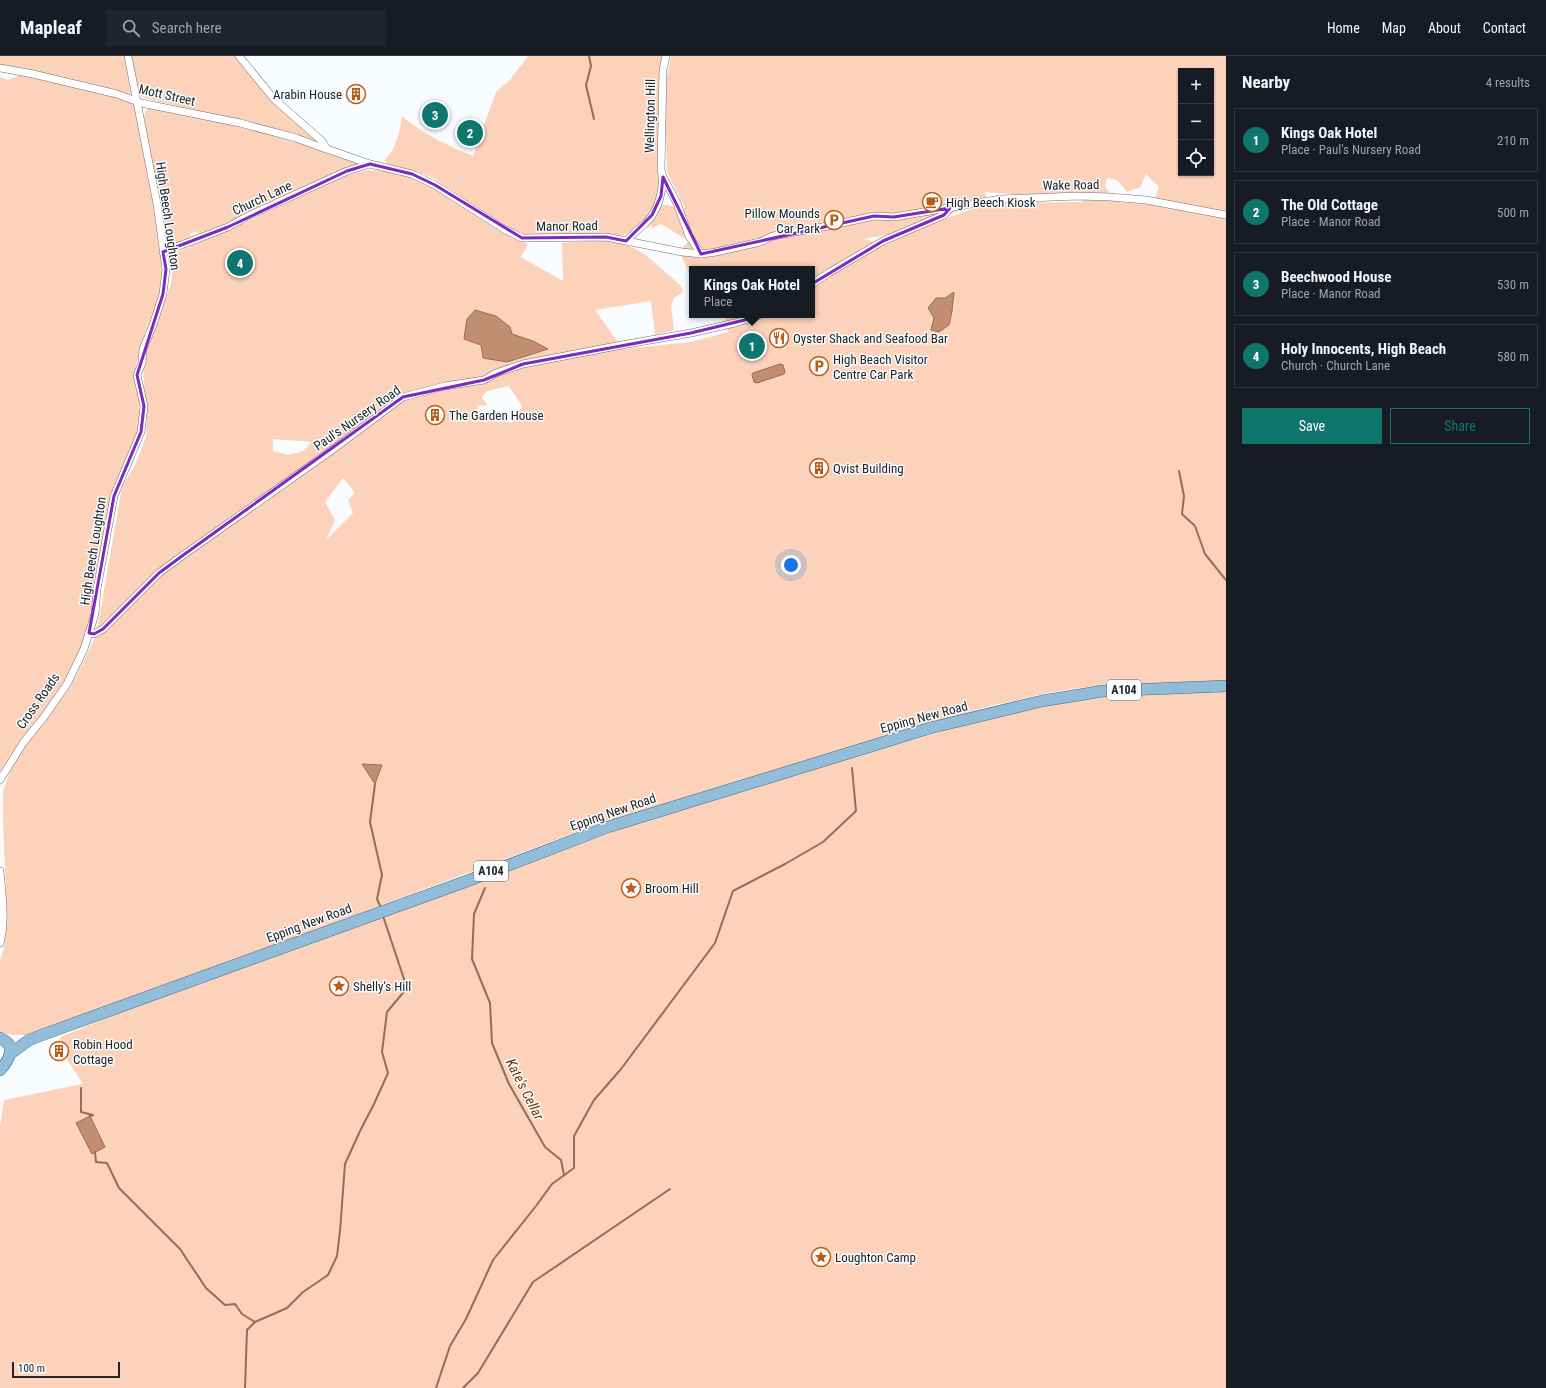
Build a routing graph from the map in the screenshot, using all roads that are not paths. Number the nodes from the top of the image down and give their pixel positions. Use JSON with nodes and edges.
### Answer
{"nodes":[{"id":1,"x":128,"y":56,"type":"edge"},
{"id":2,"x":239,"y":56,"type":"edge"},
{"id":3,"x":666,"y":56,"type":"edge"},
{"id":4,"x":3,"y":69,"type":"edge"},
{"id":5,"x":0,"y":76,"type":"edge"},
{"id":6,"x":137,"y":101,"type":"junction"},
{"id":7,"x":327,"y":149,"type":"junction"},
{"id":8,"x":370,"y":164,"type":"junction"},
{"id":9,"x":663,"y":177,"type":"junction"},
{"id":10,"x":950,"y":208,"type":"junction"},
{"id":11,"x":1226,"y":215,"type":"edge"},
{"id":12,"x":626,"y":241,"type":"junction"},
{"id":13,"x":163,"y":252,"type":"junction"},
{"id":14,"x":701,"y":254,"type":"junction"},
{"id":15,"x":815,"y":282,"type":"edge"},
{"id":16,"x":751,"y":318,"type":"edge"},
{"id":17,"x":90,"y":633,"type":"junction"},
{"id":18,"x":1226,"y":686,"type":"edge"},
{"id":19,"x":0,"y":780,"type":"edge"},
{"id":20,"x":0,"y":871,"type":"edge"},
{"id":21,"x":0,"y":943,"type":"edge"},
{"id":22,"x":1,"y":1039,"type":"edge"},
{"id":23,"x":29,"y":1040,"type":"junction"},
{"id":24,"x":10,"y":1054,"type":"junction"},
{"id":25,"x":0,"y":1070,"type":"edge"}],
"edges":[{"from":1,"to":6,"type":"street","name":"High Beech Loughton"},
{"from":2,"to":7,"type":"street","name":"Manor Road"},
{"from":3,"to":9,"type":"street","name":"Wellington Hill"},
{"from":4,"to":5,"type":"street"},
{"from":4,"to":6,"type":"street","name":"Mott Street"},
{"from":6,"to":7,"type":"street","name":"Mott Street"},
{"from":6,"to":13,"type":"street","name":"High Beech Loughton"},
{"from":7,"to":8,"type":"street","name":"Manor Road"},
{"from":8,"to":12,"type":"street","name":"Manor Road"},
{"from":8,"to":13,"type":"street","name":"Church Lane"},
{"from":9,"to":12,"type":"street","name":"Wellington Hill"},
{"from":9,"to":14,"type":"street","name":"Wellington Hill"},
{"from":10,"to":11,"type":"street","name":"Wake Road"},
{"from":10,"to":14,"type":"street","name":"Manor Road"},
{"from":10,"to":15,"type":"street","name":"Wake Road"},
{"from":12,"to":14,"type":"street","name":"Manor Road"},
{"from":13,"to":17,"type":"street","name":"High Beech Loughton"},
{"from":16,"to":17,"type":"street","name":"Paul's Nursery Road"},
{"from":17,"to":19,"type":"street","name":"Cross Roads"},
{"from":18,"to":23,"type":"main road","name":"Epping New Road","number":"A104"},
{"from":20,"to":21,"type":"street"},
{"from":22,"to":23,"type":"main road","name":"Epping New Road","number":"A104"},
{"from":22,"to":24,"type":"main road","number":"A104"},
{"from":23,"to":24,"type":"main road","name":"Epping New Road","number":"A104"},
{"from":24,"to":25,"type":"main road","number":"A104"}]}
